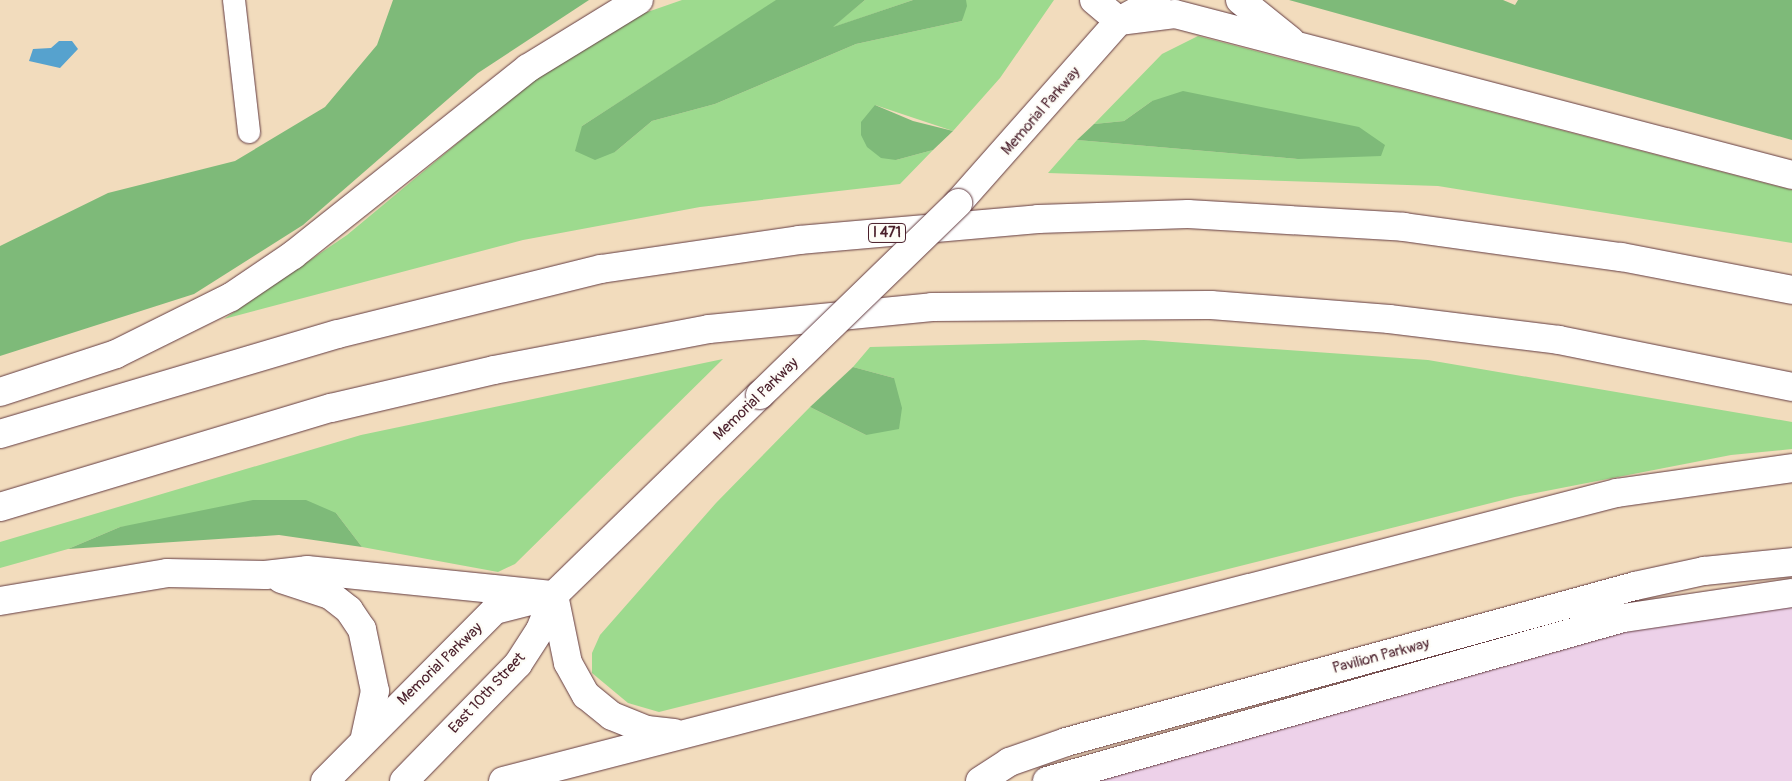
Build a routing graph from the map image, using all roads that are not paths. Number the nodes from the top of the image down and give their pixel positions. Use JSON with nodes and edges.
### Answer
{"nodes":[{"id":1,"x":234,"y":0,"type":"edge"},
{"id":2,"x":639,"y":0,"type":"edge"},
{"id":3,"x":1094,"y":0,"type":"edge"},
{"id":4,"x":1157,"y":0,"type":"edge"},
{"id":5,"x":1240,"y":0,"type":"edge"},
{"id":6,"x":1119,"y":11,"type":"edge"},
{"id":7,"x":1302,"y":49,"type":"junction"},
{"id":8,"x":249,"y":132,"type":"dead end"},
{"id":9,"x":1792,"y":175,"type":"edge"},
{"id":10,"x":1792,"y":290,"type":"edge"},
{"id":11,"x":1792,"y":387,"type":"edge"},
{"id":12,"x":0,"y":392,"type":"edge"},
{"id":13,"x":0,"y":434,"type":"edge"},
{"id":14,"x":1792,"y":468,"type":"edge"},
{"id":15,"x":0,"y":508,"type":"edge"},
{"id":16,"x":1792,"y":562,"type":"edge"},
{"id":17,"x":265,"y":574,"type":"junction"},
{"id":18,"x":1792,"y":593,"type":"edge"},
{"id":19,"x":554,"y":595,"type":"junction"},
{"id":20,"x":0,"y":601,"type":"edge"},
{"id":21,"x":682,"y":735,"type":"junction"},
{"id":22,"x":365,"y":737,"type":"junction"},
{"id":23,"x":325,"y":781,"type":"edge"},
{"id":24,"x":404,"y":781,"type":"edge"},
{"id":25,"x":503,"y":781,"type":"edge"},
{"id":26,"x":980,"y":781,"type":"edge"},
{"id":27,"x":1047,"y":781,"type":"edge"}],
"edges":[{"from":1,"to":8,"type":"street"},
{"from":2,"to":12,"type":"main road"},
{"from":3,"to":6,"type":"main road"},
{"from":4,"to":6,"type":"main road","name":"Memorial Parkway"},
{"from":5,"to":7,"type":"main road"},
{"from":6,"to":7,"type":"main road"},
{"from":6,"to":19,"type":"main road","name":"Memorial Parkway","bridge":true},
{"from":7,"to":9,"type":"main road"},
{"from":10,"to":13,"type":"main road","number":"I 471"},
{"from":11,"to":15,"type":"main road"},
{"from":14,"to":21,"type":"main road"},
{"from":16,"to":26,"type":"main road","name":"Pavilion Parkway"},
{"from":17,"to":19,"type":"main road"},
{"from":17,"to":20,"type":"main road"},
{"from":17,"to":22,"type":"main road"},
{"from":18,"to":27,"type":"main road","name":"Pavilion Parkway"},
{"from":19,"to":21,"type":"main road"},
{"from":19,"to":22,"type":"main road","name":"Memorial Parkway"},
{"from":19,"to":24,"type":"main road","name":"East 10th Street"},
{"from":21,"to":25,"type":"main road"},
{"from":22,"to":23,"type":"main road"}]}
